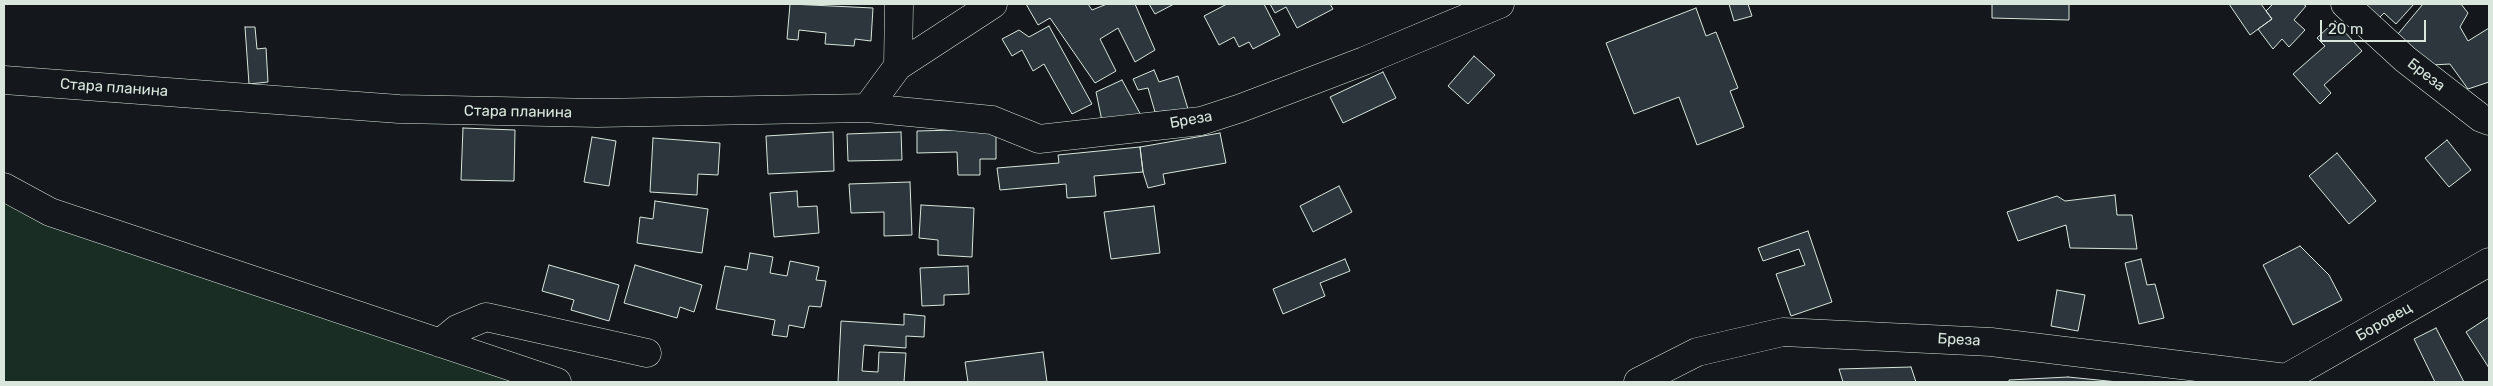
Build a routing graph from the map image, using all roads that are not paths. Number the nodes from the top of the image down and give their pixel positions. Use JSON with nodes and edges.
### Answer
{"nodes":[{"id":1,"x":899,"y":4,"type":"edge"},
{"id":2,"x":993,"y":4,"type":"edge"},
{"id":3,"x":1500,"y":4,"type":"edge"},
{"id":4,"x":2345,"y":4,"type":"edge"},
{"id":5,"x":898,"y":66,"type":"junction"},
{"id":6,"x":7,"y":77,"type":"edge"},
{"id":7,"x":867,"y":108,"type":"junction"},
{"id":8,"x":2489,"y":122,"type":"edge"},
{"id":9,"x":4,"y":187,"type":"edge"},
{"id":10,"x":2489,"y":262,"type":"edge"},
{"id":11,"x":440,"y":343,"type":"junction"},
{"id":12,"x":647,"y":353,"type":"dead end"},
{"id":13,"x":2283,"y":380,"type":"edge"},
{"id":14,"x":557,"y":382,"type":"edge"},
{"id":15,"x":1638,"y":382,"type":"edge"}],
"edges":[{"from":1,"to":5,"type":"street"},
{"from":2,"to":5,"type":"street"},
{"from":3,"to":7,"type":"street","name":"Бреза"},
{"from":4,"to":8,"type":"street","name":"Бреза"},
{"from":5,"to":7,"type":"street"},
{"from":6,"to":7,"type":"street","name":"Стара планина"},
{"from":9,"to":11,"type":"street"},
{"from":10,"to":13,"type":"street","name":"Боровец"},
{"from":11,"to":12,"type":"street"},
{"from":11,"to":14,"type":"street"},
{"from":13,"to":15,"type":"street","name":"Бреза"}]}
